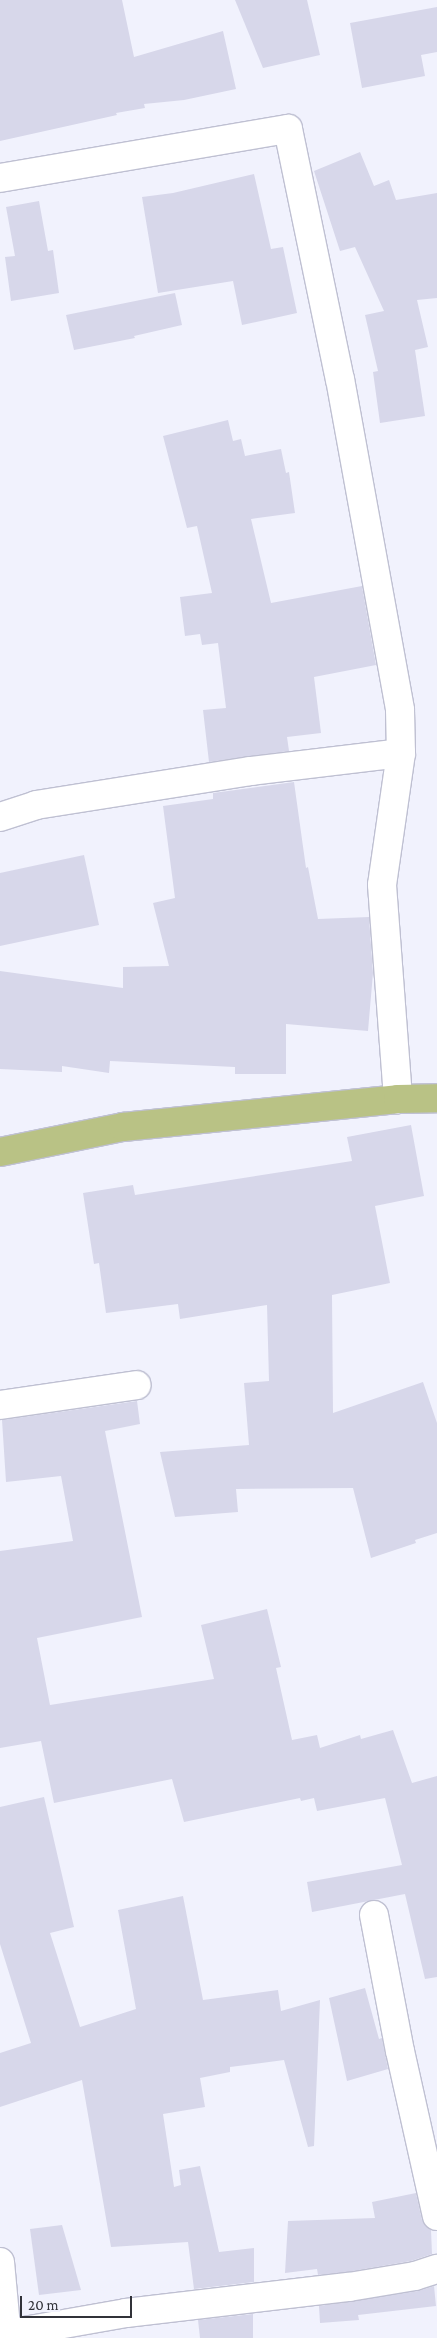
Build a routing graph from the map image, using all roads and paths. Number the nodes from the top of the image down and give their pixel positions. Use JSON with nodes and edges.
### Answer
{"nodes":[{"id":1,"x":0,"y":178,"type":"edge"},
{"id":2,"x":401,"y":753,"type":"junction"},
{"id":3,"x":0,"y":817,"type":"edge"},
{"id":4,"x":437,"y":1098,"type":"edge"},
{"id":5,"x":398,"y":1099,"type":"junction"},
{"id":6,"x":0,"y":1152,"type":"edge"},
{"id":7,"x":137,"y":1385,"type":"dead end"},
{"id":8,"x":0,"y":1405,"type":"edge"},
{"id":9,"x":374,"y":1915,"type":"dead end"},
{"id":10,"x":437,"y":2216,"type":"edge"},
{"id":11,"x":0,"y":2262,"type":"edge"},
{"id":12,"x":437,"y":2269,"type":"edge"},
{"id":13,"x":7,"y":2336,"type":"edge"}],
"edges":[{"from":1,"to":2,"type":"street"},
{"from":2,"to":3,"type":"street"},
{"from":2,"to":5,"type":"street"},
{"from":4,"to":5,"type":"main road"},
{"from":5,"to":6,"type":"main road"},
{"from":7,"to":8,"type":"street"},
{"from":9,"to":10,"type":"street"},
{"from":11,"to":13,"type":"street"},
{"from":12,"to":13,"type":"street"}]}
